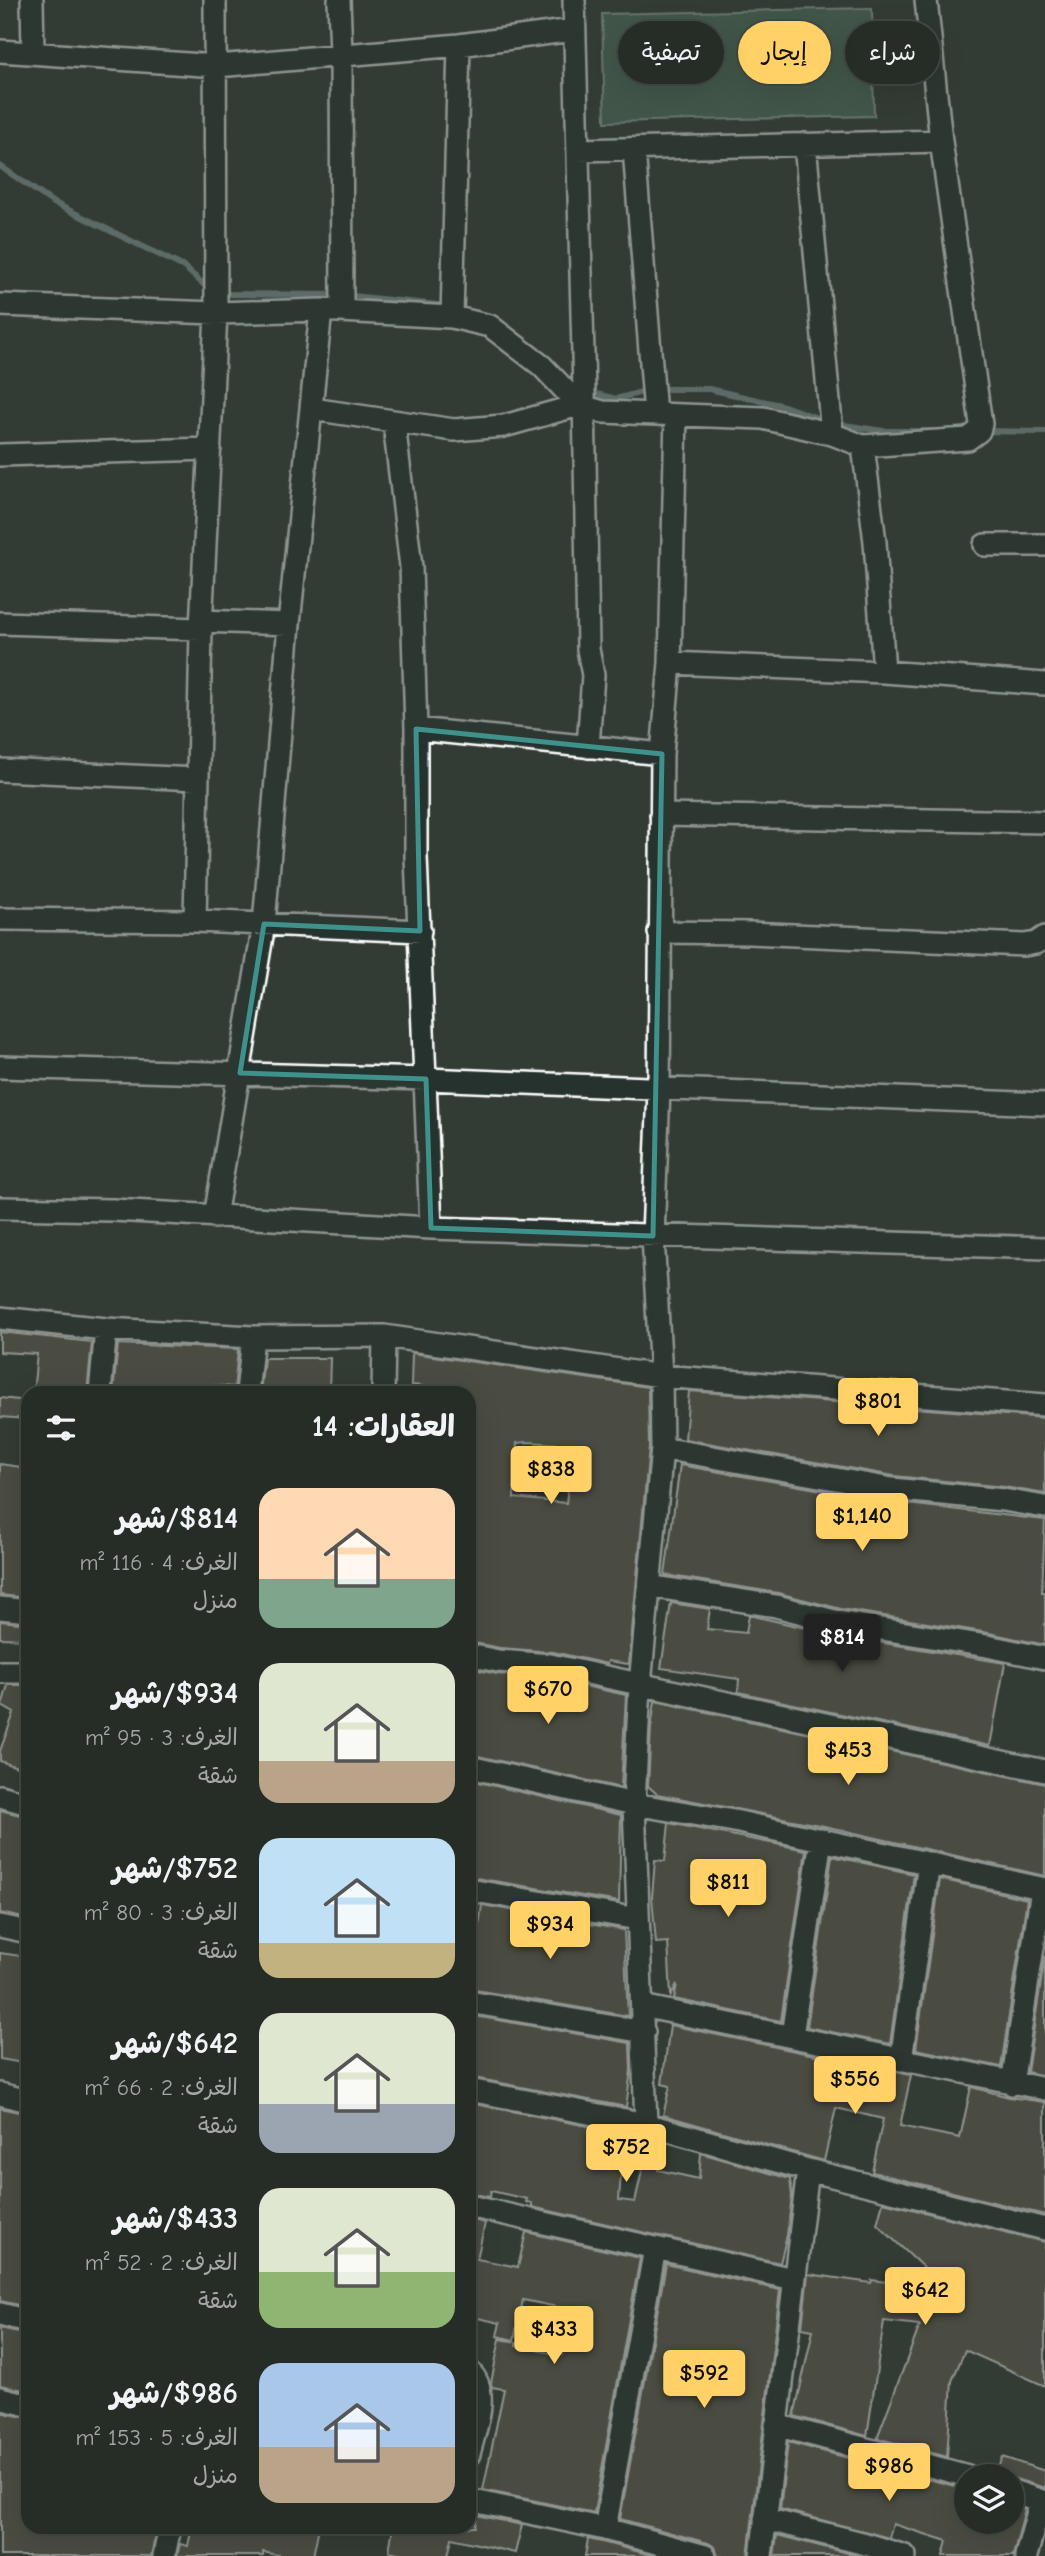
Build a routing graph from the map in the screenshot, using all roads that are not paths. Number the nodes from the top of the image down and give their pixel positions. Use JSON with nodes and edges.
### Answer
{"nodes":[{"id":1,"x":32,"y":0,"type":"edge"},
{"id":2,"x":215,"y":0,"type":"edge"},
{"id":3,"x":339,"y":0,"type":"edge"},
{"id":4,"x":574,"y":0,"type":"edge"},
{"id":5,"x":926,"y":0,"type":"edge"},
{"id":6,"x":573,"y":30,"type":"junction"},
{"id":7,"x":459,"y":45,"type":"junction"},
{"id":8,"x":0,"y":51,"type":"edge"},
{"id":9,"x":33,"y":52,"type":"junction"},
{"id":10,"x":341,"y":53,"type":"junction"},
{"id":11,"x":216,"y":65,"type":"junction"},
{"id":12,"x":941,"y":141,"type":"junction"},
{"id":13,"x":805,"y":144,"type":"junction"},
{"id":14,"x":634,"y":149,"type":"junction"},
{"id":15,"x":578,"y":150,"type":"junction"},
{"id":16,"x":0,"y":305,"type":"edge"},
{"id":17,"x":321,"y":310,"type":"junction"},
{"id":18,"x":342,"y":311,"type":"junction"},
{"id":19,"x":216,"y":313,"type":"junction"},
{"id":20,"x":452,"y":317,"type":"junction"},
{"id":21,"x":582,"y":406,"type":"junction"},
{"id":22,"x":312,"y":410,"type":"junction"},
{"id":23,"x":655,"y":414,"type":"junction"},
{"id":24,"x":676,"y":416,"type":"junction"},
{"id":25,"x":394,"y":423,"type":"junction"},
{"id":26,"x":832,"y":434,"type":"junction"},
{"id":27,"x":863,"y":446,"type":"junction"},
{"id":28,"x":210,"y":449,"type":"junction"},
{"id":29,"x":0,"y":455,"type":"edge"},
{"id":30,"x":985,"y":545,"type":"dead end"},
{"id":31,"x":1045,"y":545,"type":"edge"},
{"id":32,"x":0,"y":623,"type":"edge"},
{"id":33,"x":289,"y":624,"type":"junction"},
{"id":34,"x":201,"y":625,"type":"junction"},
{"id":35,"x":670,"y":663,"type":"junction"},
{"id":36,"x":884,"y":671,"type":"junction"},
{"id":37,"x":1045,"y":684,"type":"edge"},
{"id":38,"x":416,"y":729,"type":"junction"},
{"id":39,"x":589,"y":747,"type":"junction"},
{"id":40,"x":662,"y":754,"type":"junction"},
{"id":41,"x":0,"y":770,"type":"edge"},
{"id":42,"x":197,"y":779,"type":"junction"},
{"id":43,"x":661,"y":815,"type":"junction"},
{"id":44,"x":1045,"y":822,"type":"edge"},
{"id":45,"x":0,"y":919,"type":"edge"},
{"id":46,"x":195,"y":921,"type":"junction"},
{"id":47,"x":264,"y":924,"type":"junction"},
{"id":48,"x":420,"y":931,"type":"junction"},
{"id":49,"x":659,"y":932,"type":"junction"},
{"id":50,"x":1045,"y":937,"type":"edge"},
{"id":51,"x":0,"y":1067,"type":"edge"},
{"id":52,"x":240,"y":1073,"type":"junction"},
{"id":53,"x":426,"y":1079,"type":"junction"},
{"id":54,"x":659,"y":1090,"type":"junction"},
{"id":55,"x":1045,"y":1104,"type":"edge"},
{"id":56,"x":0,"y":1208,"type":"edge"},
{"id":57,"x":215,"y":1217,"type":"junction"},
{"id":58,"x":431,"y":1228,"type":"junction"},
{"id":59,"x":653,"y":1236,"type":"junction"},
{"id":60,"x":1045,"y":1248,"type":"edge"},
{"id":61,"x":0,"y":1318,"type":"edge"},
{"id":62,"x":106,"y":1329,"type":"junction"},
{"id":63,"x":384,"y":1336,"type":"junction"},
{"id":64,"x":253,"y":1337,"type":"junction"},
{"id":65,"x":661,"y":1377,"type":"junction"},
{"id":66,"x":101,"y":1386,"type":"edge"},
{"id":67,"x":248,"y":1386,"type":"edge"},
{"id":68,"x":383,"y":1386,"type":"edge"},
{"id":69,"x":1045,"y":1405,"type":"edge"},
{"id":70,"x":662,"y":1448,"type":"junction"},
{"id":71,"x":1045,"y":1507,"type":"edge"},
{"id":72,"x":649,"y":1586,"type":"junction"},
{"id":73,"x":0,"y":1608,"type":"edge"},
{"id":74,"x":21,"y":1610,"type":"edge"},
{"id":75,"x":476,"y":1656,"type":"edge"},
{"id":76,"x":1045,"y":1658,"type":"edge"},
{"id":77,"x":0,"y":1672,"type":"edge"},
{"id":78,"x":21,"y":1672,"type":"edge"},
{"id":79,"x":640,"y":1685,"type":"junction"},
{"id":80,"x":476,"y":1769,"type":"edge"},
{"id":81,"x":1045,"y":1771,"type":"edge"},
{"id":82,"x":0,"y":1796,"type":"edge"},
{"id":83,"x":21,"y":1802,"type":"edge"},
{"id":84,"x":634,"y":1804,"type":"junction"},
{"id":85,"x":821,"y":1839,"type":"junction"},
{"id":86,"x":929,"y":1863,"type":"junction"},
{"id":87,"x":1044,"y":1889,"type":"edge"},
{"id":88,"x":476,"y":1891,"type":"edge"},
{"id":89,"x":638,"y":1919,"type":"junction"},
{"id":90,"x":0,"y":1926,"type":"edge"},
{"id":91,"x":21,"y":1930,"type":"edge"},
{"id":92,"x":476,"y":2003,"type":"edge"},
{"id":93,"x":642,"y":2006,"type":"junction"},
{"id":94,"x":644,"y":2032,"type":"junction"},
{"id":95,"x":792,"y":2036,"type":"junction"},
{"id":96,"x":901,"y":2060,"type":"junction"},
{"id":97,"x":1012,"y":2084,"type":"junction"},
{"id":98,"x":1045,"y":2089,"type":"edge"},
{"id":99,"x":476,"y":2091,"type":"edge"},
{"id":100,"x":0,"y":2094,"type":"edge"},
{"id":101,"x":21,"y":2099,"type":"edge"},
{"id":102,"x":646,"y":2124,"type":"junction"},
{"id":103,"x":808,"y":2170,"type":"junction"},
{"id":104,"x":476,"y":2208,"type":"edge"},
{"id":105,"x":1045,"y":2229,"type":"edge"},
{"id":106,"x":655,"y":2248,"type":"junction"},
{"id":107,"x":793,"y":2279,"type":"junction"},
{"id":108,"x":0,"y":2314,"type":"edge"},
{"id":109,"x":21,"y":2320,"type":"edge"},
{"id":110,"x":476,"y":2378,"type":"edge"},
{"id":111,"x":0,"y":2398,"type":"edge"},
{"id":112,"x":21,"y":2403,"type":"edge"},
{"id":113,"x":476,"y":2418,"type":"edge"},
{"id":114,"x":776,"y":2425,"type":"junction"},
{"id":115,"x":954,"y":2472,"type":"edge"},
{"id":116,"x":1024,"y":2495,"type":"edge"},
{"id":117,"x":476,"y":2501,"type":"edge"},
{"id":118,"x":1043,"y":2501,"type":"edge"},
{"id":119,"x":765,"y":2519,"type":"junction"},
{"id":120,"x":605,"y":2529,"type":"junction"},
{"id":121,"x":169,"y":2534,"type":"edge"},
{"id":122,"x":164,"y":2556,"type":"edge"},
{"id":123,"x":705,"y":2556,"type":"edge"},
{"id":124,"x":761,"y":2556,"type":"edge"},
{"id":125,"x":905,"y":2556,"type":"edge"},
{"id":126,"x":1026,"y":2556,"type":"edge"}],
"edges":[{"from":1,"to":9,"type":"street"},
{"from":2,"to":11,"type":"street"},
{"from":3,"to":10,"type":"street"},
{"from":4,"to":6,"type":"street"},
{"from":5,"to":12,"type":"street"},
{"from":6,"to":7,"type":"street"},
{"from":6,"to":15,"type":"street"},
{"from":7,"to":10,"type":"street"},
{"from":7,"to":20,"type":"street"},
{"from":8,"to":9,"type":"street"},
{"from":9,"to":11,"type":"street"},
{"from":10,"to":11,"type":"street"},
{"from":10,"to":18,"type":"street"},
{"from":11,"to":19,"type":"street"},
{"from":12,"to":13,"type":"street"},
{"from":12,"to":27,"type":"street"},
{"from":13,"to":14,"type":"street"},
{"from":13,"to":26,"type":"street"},
{"from":14,"to":15,"type":"street"},
{"from":14,"to":23,"type":"street"},
{"from":15,"to":21,"type":"street"},
{"from":16,"to":19,"type":"street"},
{"from":17,"to":18,"type":"street"},
{"from":17,"to":19,"type":"street"},
{"from":17,"to":22,"type":"street"},
{"from":18,"to":20,"type":"street"},
{"from":19,"to":28,"type":"street"},
{"from":20,"to":21,"type":"street"},
{"from":21,"to":23,"type":"street"},
{"from":21,"to":25,"type":"street"},
{"from":21,"to":39,"type":"street"},
{"from":22,"to":25,"type":"street"},
{"from":22,"to":33,"type":"street"},
{"from":23,"to":24,"type":"street"},
{"from":24,"to":26,"type":"street"},
{"from":24,"to":35,"type":"street"},
{"from":25,"to":38,"type":"street"},
{"from":26,"to":27,"type":"street"},
{"from":27,"to":36,"type":"street"},
{"from":28,"to":29,"type":"street"},
{"from":28,"to":34,"type":"street"},
{"from":30,"to":31,"type":"street"},
{"from":32,"to":34,"type":"street"},
{"from":33,"to":34,"type":"street"},
{"from":33,"to":47,"type":"street"},
{"from":34,"to":42,"type":"street"},
{"from":35,"to":36,"type":"street"},
{"from":35,"to":40,"type":"street"},
{"from":36,"to":37,"type":"street"},
{"from":38,"to":39,"type":"street"},
{"from":38,"to":48,"type":"street"},
{"from":39,"to":40,"type":"street"},
{"from":40,"to":43,"type":"street"},
{"from":41,"to":42,"type":"street"},
{"from":42,"to":46,"type":"street"},
{"from":43,"to":44,"type":"street"},
{"from":43,"to":49,"type":"street"},
{"from":45,"to":46,"type":"street"},
{"from":46,"to":47,"type":"street"},
{"from":47,"to":48,"type":"street"},
{"from":47,"to":52,"type":"street"},
{"from":48,"to":53,"type":"street"},
{"from":49,"to":50,"type":"street"},
{"from":49,"to":54,"type":"street"},
{"from":51,"to":52,"type":"street"},
{"from":52,"to":53,"type":"street"},
{"from":52,"to":57,"type":"street"},
{"from":53,"to":54,"type":"street"},
{"from":53,"to":58,"type":"street"},
{"from":54,"to":55,"type":"street"},
{"from":54,"to":59,"type":"street"},
{"from":56,"to":57,"type":"street"},
{"from":57,"to":58,"type":"street"},
{"from":58,"to":59,"type":"street"},
{"from":59,"to":60,"type":"street"},
{"from":59,"to":65,"type":"street"},
{"from":61,"to":62,"type":"street"},
{"from":62,"to":64,"type":"street"},
{"from":62,"to":66,"type":"street"},
{"from":63,"to":64,"type":"street"},
{"from":63,"to":65,"type":"street"},
{"from":63,"to":68,"type":"street"},
{"from":64,"to":67,"type":"street"},
{"from":65,"to":69,"type":"street"},
{"from":65,"to":70,"type":"street"},
{"from":70,"to":71,"type":"street"},
{"from":70,"to":72,"type":"street"},
{"from":72,"to":76,"type":"street"},
{"from":72,"to":79,"type":"street"},
{"from":73,"to":74,"type":"street"},
{"from":75,"to":79,"type":"street"},
{"from":77,"to":78,"type":"street"},
{"from":79,"to":81,"type":"street"},
{"from":79,"to":84,"type":"street"},
{"from":80,"to":84,"type":"street"},
{"from":82,"to":83,"type":"street"},
{"from":84,"to":85,"type":"street"},
{"from":84,"to":89,"type":"street"},
{"from":85,"to":86,"type":"street"},
{"from":85,"to":95,"type":"street"},
{"from":86,"to":87,"type":"street"},
{"from":86,"to":96,"type":"street"},
{"from":87,"to":97,"type":"street"},
{"from":88,"to":89,"type":"street"},
{"from":89,"to":93,"type":"street"},
{"from":90,"to":91,"type":"street"},
{"from":92,"to":94,"type":"street"},
{"from":93,"to":94,"type":"street"},
{"from":93,"to":95,"type":"street"},
{"from":94,"to":102,"type":"street"},
{"from":95,"to":96,"type":"street"},
{"from":96,"to":97,"type":"street"},
{"from":97,"to":98,"type":"street"},
{"from":99,"to":102,"type":"street"},
{"from":100,"to":101,"type":"street"},
{"from":102,"to":103,"type":"street"},
{"from":103,"to":105,"type":"street"},
{"from":103,"to":107,"type":"street"},
{"from":104,"to":106,"type":"street"},
{"from":106,"to":107,"type":"street"},
{"from":106,"to":120,"type":"street"},
{"from":107,"to":114,"type":"street"},
{"from":108,"to":109,"type":"street"},
{"from":110,"to":113,"type":"street"},
{"from":111,"to":112,"type":"street"},
{"from":114,"to":115,"type":"street"},
{"from":114,"to":119,"type":"street"},
{"from":116,"to":118,"type":"street"},
{"from":117,"to":120,"type":"street"},
{"from":118,"to":126,"type":"street"},
{"from":119,"to":124,"type":"street"},
{"from":119,"to":125,"type":"street"},
{"from":120,"to":123,"type":"street"},
{"from":121,"to":122,"type":"street"}]}
